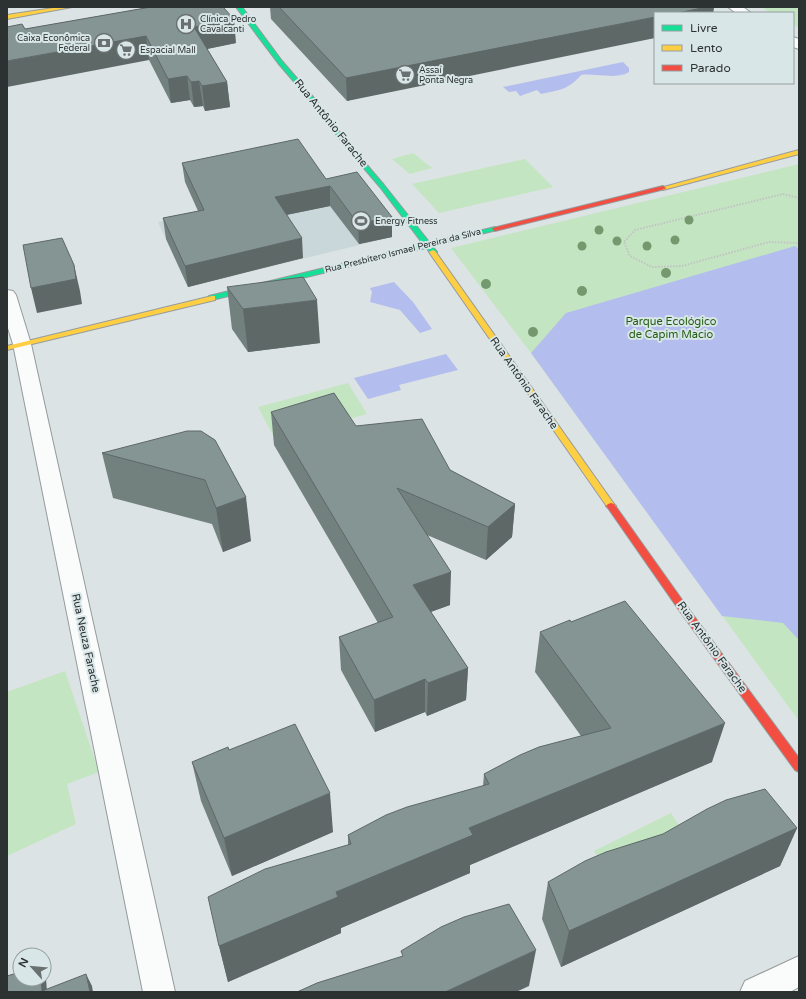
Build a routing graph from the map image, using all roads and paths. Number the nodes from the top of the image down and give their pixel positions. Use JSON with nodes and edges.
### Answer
{"nodes":[{"id":1,"x":66,"y":7,"type":"edge"},
{"id":2,"x":239,"y":7,"type":"edge"},
{"id":3,"x":734,"y":7,"type":"edge"},
{"id":4,"x":743,"y":12,"type":"edge"},
{"id":5,"x":7,"y":17,"type":"edge"},
{"id":6,"x":799,"y":152,"type":"edge"},
{"id":7,"x":799,"y":198,"type":"edge"},
{"id":8,"x":799,"y":243,"type":"edge"},
{"id":9,"x":428,"y":245,"type":"junction"},
{"id":10,"x":7,"y":295,"type":"edge"},
{"id":11,"x":15,"y":346,"type":"edge"},
{"id":12,"x":799,"y":766,"type":"edge"},
{"id":13,"x":799,"y":971,"type":"edge"},
{"id":14,"x":159,"y":992,"type":"edge"},
{"id":15,"x":756,"y":992,"type":"edge"}],
"edges":[{"from":1,"to":5,"type":"street"},
{"from":2,"to":9,"type":"street","name":"Rua Antônio Farache"},
{"from":3,"to":4,"type":"street"},
{"from":6,"to":9,"type":"street","name":"Rua Presbítero Ismael Pereira da Silva"},
{"from":7,"to":8,"type":"path"},
{"from":9,"to":11,"type":"street","name":"Rua Presbítero Ismael Pereira da Silva"},
{"from":9,"to":12,"type":"street","name":"Rua Antônio Farache"},
{"from":10,"to":11,"type":"street","name":"Rua Neuza Farache"},
{"from":11,"to":14,"type":"street","name":"Rua Neuza Farache"},
{"from":13,"to":15,"type":"street"}]}
